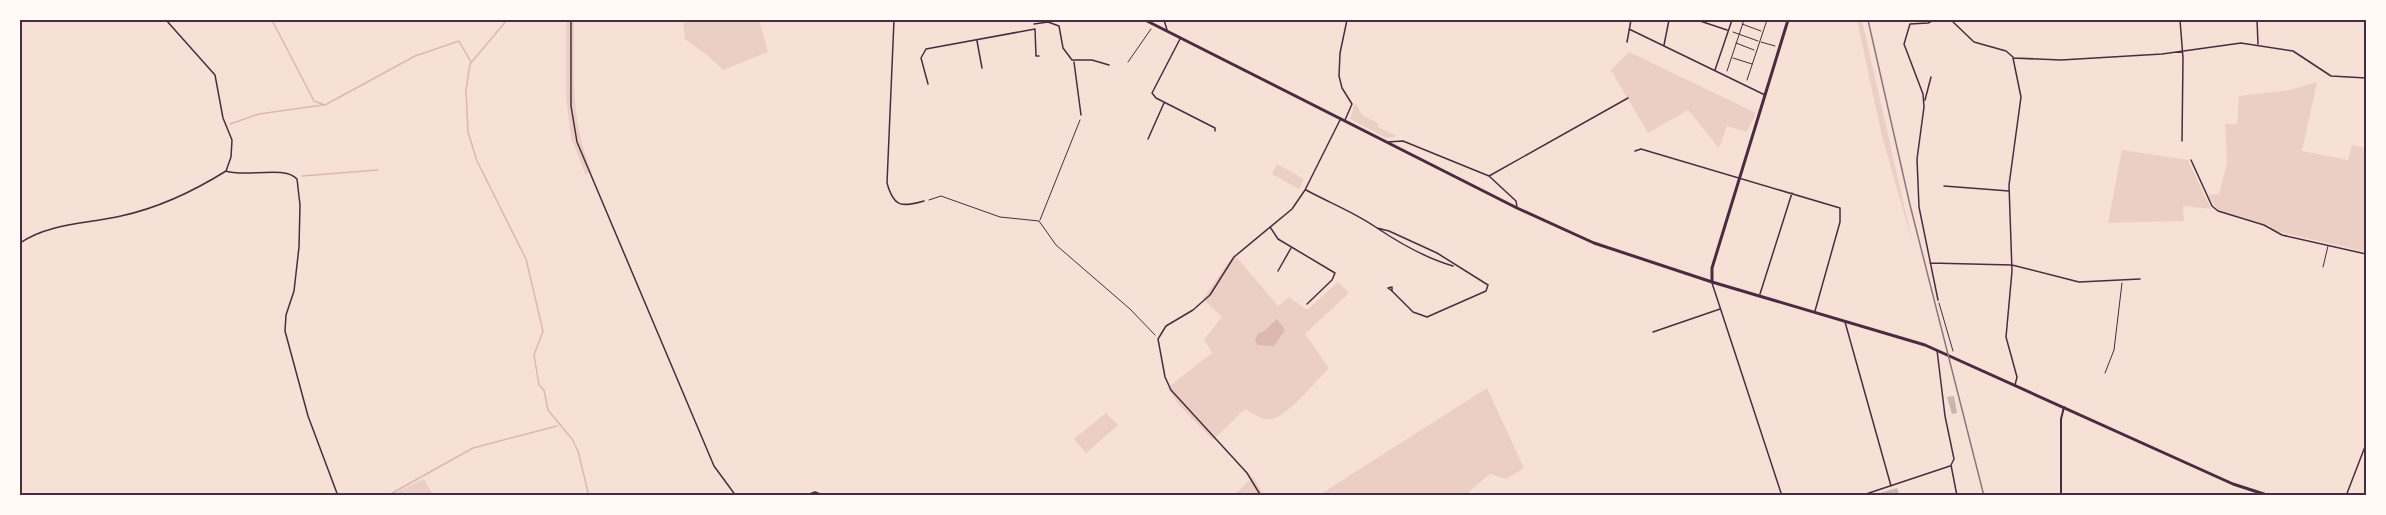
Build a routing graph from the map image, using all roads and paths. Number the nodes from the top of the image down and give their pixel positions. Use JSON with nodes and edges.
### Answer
{"nodes":[{"id":1,"x":166,"y":20,"type":"edge"},
{"id":2,"x":571,"y":20,"type":"edge"},
{"id":3,"x":894,"y":20,"type":"edge"},
{"id":4,"x":1034,"y":20,"type":"edge"},
{"id":5,"x":1145,"y":20,"type":"edge"},
{"id":6,"x":1164,"y":20,"type":"edge"},
{"id":7,"x":1347,"y":20,"type":"edge"},
{"id":8,"x":1631,"y":20,"type":"edge"},
{"id":9,"x":1669,"y":20,"type":"edge"},
{"id":10,"x":1697,"y":20,"type":"edge"},
{"id":11,"x":1732,"y":20,"type":"edge"},
{"id":12,"x":1744,"y":20,"type":"edge"},
{"id":13,"x":1767,"y":20,"type":"edge"},
{"id":14,"x":1788,"y":20,"type":"edge"},
{"id":15,"x":1918,"y":20,"type":"edge"},
{"id":16,"x":1934,"y":20,"type":"edge"},
{"id":17,"x":1951,"y":20,"type":"edge"},
{"id":18,"x":2180,"y":20,"type":"edge"},
{"id":19,"x":2257,"y":20,"type":"edge"},
{"id":20,"x":1920,"y":23,"type":"junction"},
{"id":21,"x":1034,"y":24,"type":"junction"},
{"id":22,"x":1154,"y":24,"type":"junction"},
{"id":23,"x":1742,"y":24,"type":"junction"},
{"id":24,"x":1035,"y":29,"type":"junction"},
{"id":25,"x":1629,"y":29,"type":"junction"},
{"id":26,"x":1728,"y":30,"type":"junction"},
{"id":27,"x":1167,"y":31,"type":"junction"},
{"id":28,"x":1763,"y":32,"type":"junction"},
{"id":29,"x":1739,"y":34,"type":"junction"},
{"id":30,"x":1180,"y":38,"type":"junction"},
{"id":31,"x":977,"y":40,"type":"junction"},
{"id":32,"x":1759,"y":41,"type":"junction"},
{"id":33,"x":1627,"y":42,"type":"dead end"},
{"id":34,"x":1736,"y":43,"type":"junction"},
{"id":35,"x":2258,"y":45,"type":"junction"},
{"id":36,"x":1664,"y":46,"type":"junction"},
{"id":37,"x":1779,"y":47,"type":"junction"},
{"id":38,"x":1756,"y":51,"type":"junction"},
{"id":39,"x":2182,"y":51,"type":"junction"},
{"id":40,"x":1039,"y":56,"type":"dead end"},
{"id":41,"x":1731,"y":57,"type":"junction"},
{"id":42,"x":2013,"y":58,"type":"junction"},
{"id":43,"x":1073,"y":61,"type":"junction"},
{"id":44,"x":1128,"y":62,"type":"dead end"},
{"id":45,"x":1108,"y":64,"type":"dead end"},
{"id":46,"x":1752,"y":64,"type":"junction"},
{"id":47,"x":981,"y":68,"type":"dead end"},
{"id":48,"x":1715,"y":71,"type":"junction"},
{"id":49,"x":1725,"y":76,"type":"junction"},
{"id":50,"x":1931,"y":77,"type":"dead end"},
{"id":51,"x":2367,"y":78,"type":"edge"},
{"id":52,"x":928,"y":84,"type":"dead end"},
{"id":53,"x":1745,"y":85,"type":"junction"},
{"id":54,"x":1766,"y":95,"type":"junction"},
{"id":55,"x":1628,"y":98,"type":"dead end"},
{"id":56,"x":1924,"y":101,"type":"junction"},
{"id":57,"x":1164,"y":102,"type":"junction"},
{"id":58,"x":1081,"y":115,"type":"joint"},
{"id":59,"x":1340,"y":119,"type":"junction"},
{"id":60,"x":1345,"y":121,"type":"junction"},
{"id":61,"x":1215,"y":131,"type":"dead end"},
{"id":62,"x":1148,"y":139,"type":"dead end"},
{"id":63,"x":2182,"y":141,"type":"dead end"},
{"id":64,"x":1387,"y":142,"type":"junction"},
{"id":65,"x":1635,"y":151,"type":"dead end"},
{"id":66,"x":2191,"y":160,"type":"dead end"},
{"id":67,"x":226,"y":171,"type":"junction"},
{"id":68,"x":1489,"y":176,"type":"junction"},
{"id":69,"x":1740,"y":178,"type":"junction"},
{"id":70,"x":1944,"y":186,"type":"dead end"},
{"id":71,"x":1305,"y":190,"type":"junction"},
{"id":72,"x":2009,"y":191,"type":"junction"},
{"id":73,"x":1792,"y":192,"type":"junction"},
{"id":74,"x":924,"y":201,"type":"joint"},
{"id":75,"x":1517,"y":208,"type":"junction"},
{"id":76,"x":1039,"y":221,"type":"junction"},
{"id":77,"x":1270,"y":226,"type":"junction"},
{"id":78,"x":1377,"y":228,"type":"junction"},
{"id":79,"x":20,"y":243,"type":"edge"},
{"id":80,"x":2328,"y":246,"type":"junction"},
{"id":81,"x":1292,"y":247,"type":"junction"},
{"id":82,"x":2367,"y":254,"type":"edge"},
{"id":83,"x":1930,"y":263,"type":"junction"},
{"id":84,"x":2012,"y":265,"type":"junction"},
{"id":85,"x":1454,"y":266,"type":"junction"},
{"id":86,"x":2324,"y":267,"type":"dead end"},
{"id":87,"x":1278,"y":271,"type":"dead end"},
{"id":88,"x":2140,"y":279,"type":"dead end"},
{"id":89,"x":2122,"y":281,"type":"junction"},
{"id":90,"x":1712,"y":282,"type":"junction"},
{"id":91,"x":1392,"y":291,"type":"dead end"},
{"id":92,"x":1760,"y":295,"type":"junction"},
{"id":93,"x":1938,"y":300,"type":"joint"},
{"id":94,"x":1307,"y":304,"type":"dead end"},
{"id":95,"x":1721,"y":309,"type":"junction"},
{"id":96,"x":1815,"y":312,"type":"junction"},
{"id":97,"x":1845,"y":321,"type":"junction"},
{"id":98,"x":1653,"y":332,"type":"dead end"},
{"id":99,"x":1158,"y":339,"type":"junction"},
{"id":100,"x":1937,"y":350,"type":"junction"},
{"id":101,"x":1952,"y":356,"type":"junction"},
{"id":102,"x":2105,"y":373,"type":"dead end"},
{"id":103,"x":2015,"y":385,"type":"junction"},
{"id":104,"x":2064,"y":407,"type":"junction"},
{"id":105,"x":2367,"y":444,"type":"edge"},
{"id":106,"x":1951,"y":465,"type":"junction"},
{"id":107,"x":1891,"y":486,"type":"junction"},
{"id":108,"x":2367,"y":494,"type":"edge"},
{"id":109,"x":338,"y":495,"type":"edge"},
{"id":110,"x":736,"y":495,"type":"edge"},
{"id":111,"x":804,"y":495,"type":"edge"},
{"id":112,"x":826,"y":495,"type":"edge"},
{"id":113,"x":1261,"y":495,"type":"edge"},
{"id":114,"x":1782,"y":495,"type":"edge"},
{"id":115,"x":1860,"y":495,"type":"edge"},
{"id":116,"x":1957,"y":495,"type":"edge"},
{"id":117,"x":2061,"y":495,"type":"edge"},
{"id":118,"x":2270,"y":495,"type":"edge"},
{"id":119,"x":2346,"y":495,"type":"edge"},
{"id":120,"x":2362,"y":495,"type":"edge"}],
"edges":[{"from":1,"to":67,"type":"street"},
{"from":2,"to":110,"type":"street"},
{"from":3,"to":74,"type":"street"},
{"from":4,"to":21,"type":"street"},
{"from":5,"to":22,"type":"main road"},
{"from":6,"to":27,"type":"street"},
{"from":7,"to":60,"type":"street"},
{"from":8,"to":25,"type":"street"},
{"from":9,"to":36,"type":"street"},
{"from":10,"to":26,"type":"street"},
{"from":11,"to":26,"type":"street"},
{"from":12,"to":23,"type":"path"},
{"from":13,"to":28,"type":"path"},
{"from":14,"to":37,"type":"main road"},
{"from":15,"to":20,"type":"street"},
{"from":16,"to":20,"type":"street"},
{"from":17,"to":42,"type":"street"},
{"from":18,"to":39,"type":"street"},
{"from":19,"to":35,"type":"street"},
{"from":20,"to":56,"type":"street"},
{"from":21,"to":24,"type":"street"},
{"from":21,"to":43,"type":"street"},
{"from":22,"to":27,"type":"main road"},
{"from":22,"to":44,"type":"path"},
{"from":23,"to":28,"type":"path"},
{"from":23,"to":29,"type":"path"},
{"from":24,"to":31,"type":"street"},
{"from":24,"to":40,"type":"street"},
{"from":25,"to":33,"type":"street"},
{"from":25,"to":36,"type":"street"},
{"from":26,"to":29,"type":"path"},
{"from":26,"to":48,"type":"street"},
{"from":27,"to":30,"type":"main road"},
{"from":28,"to":32,"type":"path"},
{"from":29,"to":32,"type":"path"},
{"from":29,"to":34,"type":"path"},
{"from":30,"to":57,"type":"street"},
{"from":30,"to":59,"type":"main road"},
{"from":31,"to":47,"type":"street"},
{"from":31,"to":52,"type":"street"},
{"from":32,"to":37,"type":"path"},
{"from":32,"to":38,"type":"path"},
{"from":34,"to":38,"type":"path"},
{"from":34,"to":41,"type":"path"},
{"from":35,"to":39,"type":"street"},
{"from":35,"to":51,"type":"street"},
{"from":36,"to":48,"type":"street"},
{"from":37,"to":54,"type":"main road"},
{"from":38,"to":46,"type":"path"},
{"from":39,"to":42,"type":"street"},
{"from":39,"to":63,"type":"street"},
{"from":41,"to":46,"type":"path"},
{"from":41,"to":49,"type":"path"},
{"from":42,"to":72,"type":"street"},
{"from":43,"to":45,"type":"street"},
{"from":43,"to":58,"type":"street"},
{"from":46,"to":53,"type":"path"},
{"from":48,"to":49,"type":"street"},
{"from":49,"to":53,"type":"street"},
{"from":50,"to":56,"type":"street"},
{"from":53,"to":54,"type":"street"},
{"from":54,"to":69,"type":"main road"},
{"from":55,"to":68,"type":"street"},
{"from":56,"to":83,"type":"street"},
{"from":57,"to":61,"type":"street"},
{"from":57,"to":62,"type":"street"},
{"from":58,"to":76,"type":"path"},
{"from":59,"to":60,"type":"main road"},
{"from":59,"to":71,"type":"street"},
{"from":60,"to":64,"type":"main road"},
{"from":64,"to":68,"type":"street"},
{"from":64,"to":75,"type":"main road"},
{"from":65,"to":69,"type":"street"},
{"from":66,"to":80,"type":"street"},
{"from":67,"to":79,"type":"street"},
{"from":67,"to":109,"type":"street"},
{"from":68,"to":75,"type":"street"},
{"from":69,"to":73,"type":"street"},
{"from":69,"to":90,"type":"main road"},
{"from":70,"to":72,"type":"street"},
{"from":71,"to":77,"type":"street"},
{"from":71,"to":78,"type":"street"},
{"from":72,"to":84,"type":"street"},
{"from":73,"to":92,"type":"street"},
{"from":73,"to":96,"type":"street"},
{"from":74,"to":76,"type":"path"},
{"from":75,"to":90,"type":"main road"},
{"from":76,"to":99,"type":"path"},
{"from":77,"to":81,"type":"street"},
{"from":77,"to":99,"type":"street"},
{"from":78,"to":85,"type":"street"},
{"from":78,"to":85,"type":"street"},
{"from":80,"to":82,"type":"street"},
{"from":80,"to":86,"type":"lane"},
{"from":81,"to":87,"type":"street"},
{"from":81,"to":94,"type":"street"},
{"from":83,"to":84,"type":"street"},
{"from":83,"to":93,"type":"street"},
{"from":84,"to":89,"type":"street"},
{"from":84,"to":103,"type":"street"},
{"from":85,"to":91,"type":"street"},
{"from":88,"to":89,"type":"street"},
{"from":89,"to":102,"type":"path"},
{"from":90,"to":92,"type":"main road"},
{"from":90,"to":95,"type":"street"},
{"from":92,"to":96,"type":"main road"},
{"from":93,"to":101,"type":"path"},
{"from":95,"to":98,"type":"street"},
{"from":95,"to":114,"type":"street"},
{"from":96,"to":97,"type":"main road"},
{"from":97,"to":100,"type":"main road"},
{"from":97,"to":107,"type":"street"},
{"from":99,"to":113,"type":"street"},
{"from":100,"to":101,"type":"main road"},
{"from":100,"to":106,"type":"street"},
{"from":101,"to":103,"type":"main road"},
{"from":103,"to":104,"type":"main road"},
{"from":104,"to":117,"type":"street"},
{"from":104,"to":118,"type":"main road"},
{"from":105,"to":119,"type":"street"},
{"from":106,"to":107,"type":"street"},
{"from":106,"to":116,"type":"street"},
{"from":107,"to":115,"type":"street"},
{"from":108,"to":120,"type":"street"},
{"from":111,"to":112,"type":"street"}]}
